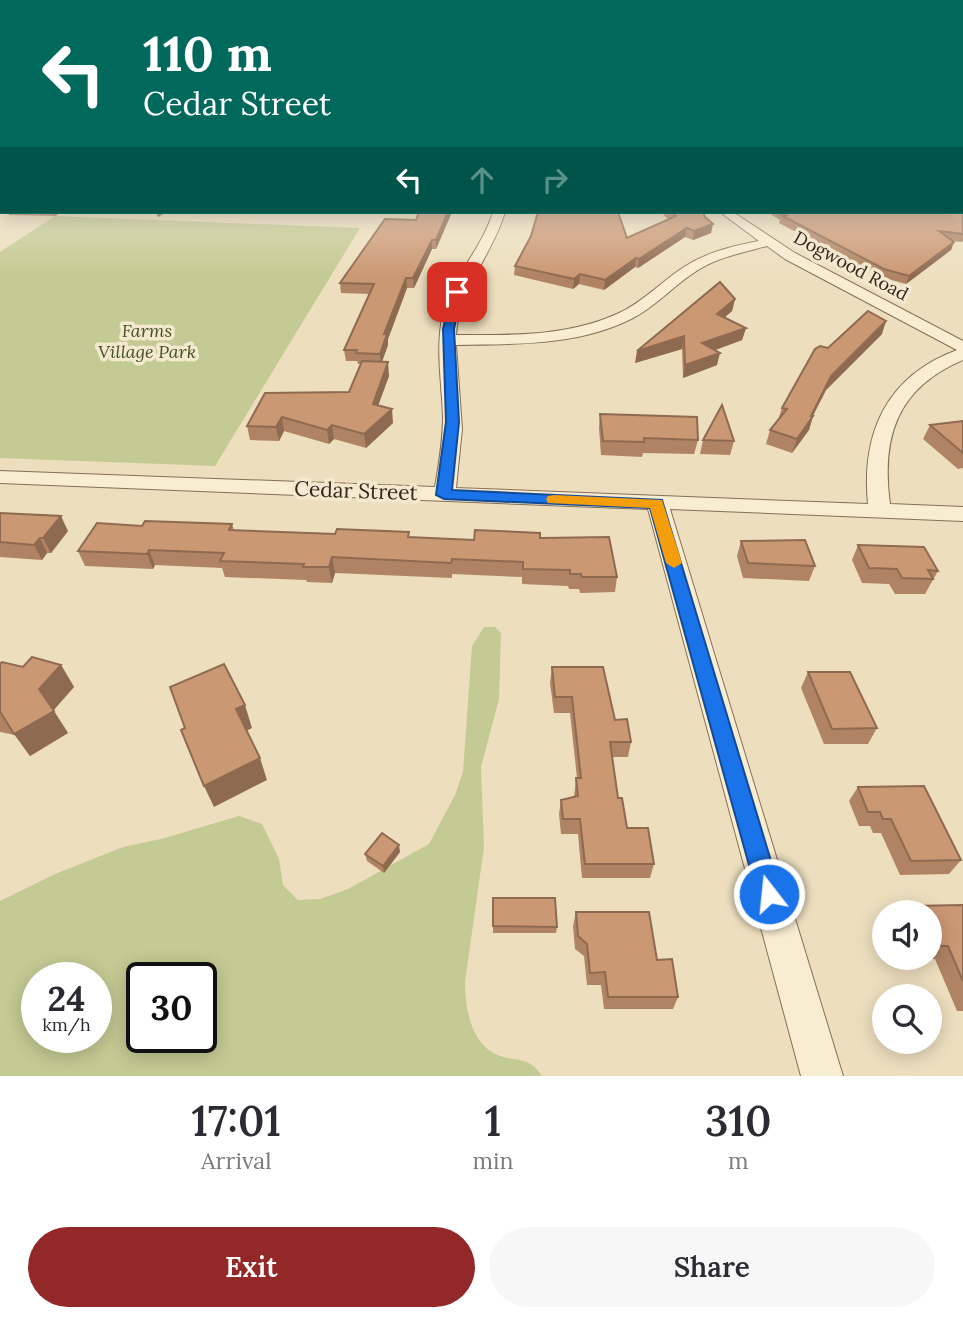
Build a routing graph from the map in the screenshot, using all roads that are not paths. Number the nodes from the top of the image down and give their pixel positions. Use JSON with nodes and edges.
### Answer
{"nodes":[{"id":1,"x":498,"y":214,"type":"edge"},
{"id":2,"x":729,"y":214,"type":"edge"},
{"id":3,"x":769,"y":243,"type":"junction"},
{"id":4,"x":448,"y":340,"type":"junction"},
{"id":5,"x":963,"y":347,"type":"edge"},
{"id":6,"x":963,"y":354,"type":"edge"},
{"id":7,"x":0,"y":477,"type":"edge"},
{"id":8,"x":444,"y":495,"type":"junction"},
{"id":9,"x":657,"y":503,"type":"junction"},
{"id":10,"x":880,"y":512,"type":"junction"},
{"id":11,"x":963,"y":514,"type":"edge"},
{"id":12,"x":822,"y":1076,"type":"edge"}],
"edges":[{"from":1,"to":4,"type":"street"},
{"from":2,"to":3,"type":"street","name":"Dogwood Road"},
{"from":3,"to":4,"type":"street"},
{"from":3,"to":5,"type":"street","name":"Dogwood Road"},
{"from":4,"to":8,"type":"street"},
{"from":6,"to":10,"type":"street"},
{"from":7,"to":8,"type":"street","name":"Cedar Street"},
{"from":8,"to":9,"type":"street","name":"Cedar Street"},
{"from":9,"to":10,"type":"street","name":"Cedar Street"},
{"from":9,"to":12,"type":"street"},
{"from":10,"to":11,"type":"street","name":"Cedar Street"}]}
